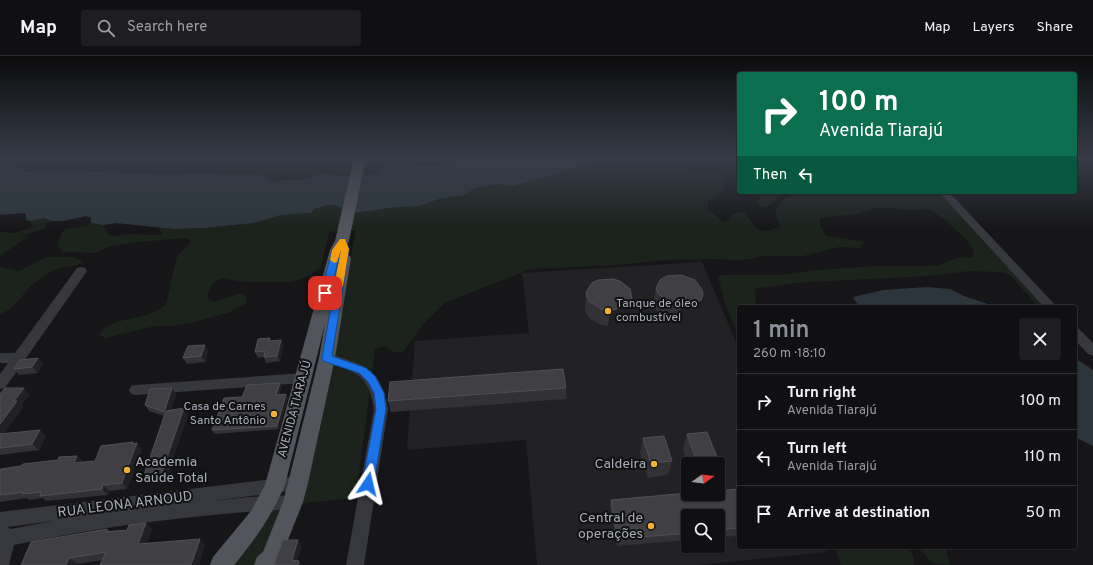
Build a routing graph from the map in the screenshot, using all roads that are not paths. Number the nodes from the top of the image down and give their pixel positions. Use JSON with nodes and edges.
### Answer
{"nodes":[{"id":1,"x":354,"y":182,"type":"edge"},
{"id":2,"x":946,"y":194,"type":"edge"},
{"id":3,"x":343,"y":238,"type":"junction"},
{"id":4,"x":81,"y":271,"type":"dead end"},
{"id":5,"x":1050,"y":305,"type":"edge"},
{"id":6,"x":1077,"y":334,"type":"edge"},
{"id":7,"x":1093,"y":352,"type":"edge"},
{"id":8,"x":0,"y":358,"type":"edge"},
{"id":9,"x":19,"y":358,"type":"junction"},
{"id":10,"x":327,"y":358,"type":"junction"},
{"id":11,"x":303,"y":378,"type":"junction"},
{"id":12,"x":0,"y":384,"type":"edge"},
{"id":13,"x":136,"y":390,"type":"dead end"},
{"id":14,"x":298,"y":483,"type":"junction"},
{"id":15,"x":272,"y":494,"type":"junction"},
{"id":16,"x":292,"y":502,"type":"junction"},
{"id":17,"x":0,"y":520,"type":"edge"},
{"id":18,"x":4,"y":534,"type":"edge"},
{"id":19,"x":267,"y":563,"type":"edge"},
{"id":20,"x":0,"y":565,"type":"edge"},
{"id":21,"x":221,"y":565,"type":"edge"},
{"id":22,"x":355,"y":565,"type":"edge"}],
"edges":[{"from":1,"to":3,"type":"main road"},
{"from":2,"to":5,"type":"street"},
{"from":3,"to":10,"type":"main road","name":"AVENIDA TIARAJÚ"},
{"from":3,"to":11,"type":"main road","name":"AVENIDA TIARAJÚ"},
{"from":4,"to":9,"type":"street"},
{"from":6,"to":7,"type":"street"},
{"from":8,"to":9,"type":"street"},
{"from":9,"to":12,"type":"street"},
{"from":10,"to":14,"type":"main road","name":"AVENIDA TIARAJÚ"},
{"from":10,"to":22,"type":"street"},
{"from":11,"to":13,"type":"street"},
{"from":11,"to":15,"type":"main road","name":"AVENIDA TIARAJÚ"},
{"from":14,"to":15,"type":"street","name":"RUA LEONA ARNOUD"},
{"from":14,"to":16,"type":"main road","name":"AVENIDA TIARAJÚ"},
{"from":15,"to":16,"type":"street","name":"RUA LEONA ARNOUD"},
{"from":15,"to":17,"type":"street","name":"RUA LEONA ARNOUD"},
{"from":15,"to":18,"type":"street","name":"RUA LEONA ARNOUD"},
{"from":15,"to":21,"type":"main road","name":"AVENIDA TIARAJÚ"},
{"from":16,"to":19,"type":"main road","name":"AVENIDA TIARAJÚ"},
{"from":18,"to":20,"type":"street"}]}
